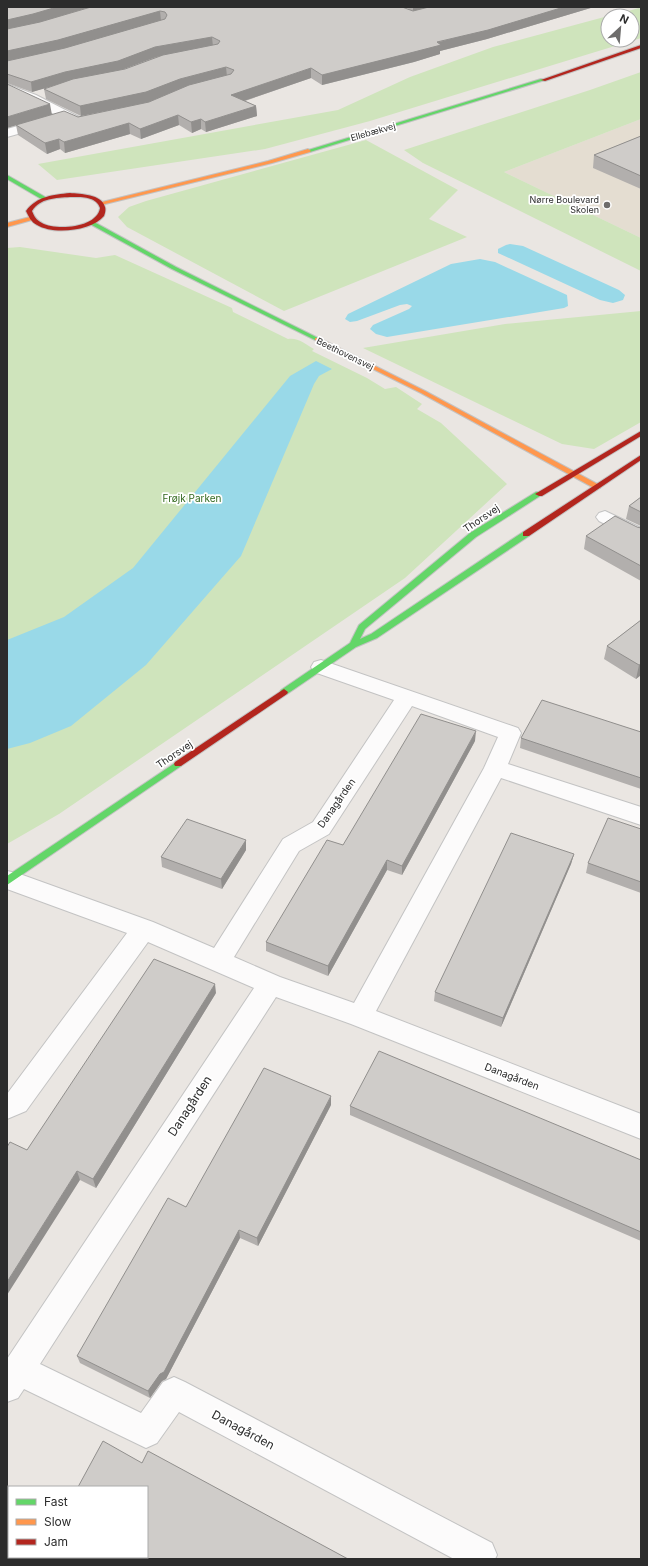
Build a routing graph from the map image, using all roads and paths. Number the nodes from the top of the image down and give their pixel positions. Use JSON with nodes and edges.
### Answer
{"nodes":[{"id":1,"x":641,"y":46,"type":"edge"},
{"id":2,"x":7,"y":88,"type":"edge"},
{"id":3,"x":45,"y":94,"type":"edge"},
{"id":4,"x":32,"y":98,"type":"junction"},
{"id":5,"x":66,"y":116,"type":"junction"},
{"id":6,"x":100,"y":117,"type":"edge"},
{"id":7,"x":7,"y":133,"type":"edge"},
{"id":8,"x":7,"y":177,"type":"edge"},
{"id":9,"x":44,"y":199,"type":"junction"},
{"id":10,"x":101,"y":203,"type":"junction"},
{"id":11,"x":30,"y":219,"type":"junction"},
{"id":12,"x":92,"y":223,"type":"junction"},
{"id":13,"x":7,"y":225,"type":"edge"},
{"id":14,"x":641,"y":434,"type":"edge"},
{"id":15,"x":641,"y":457,"type":"edge"},
{"id":16,"x":572,"y":473,"type":"junction"},
{"id":17,"x":597,"y":486,"type":"junction"},
{"id":18,"x":605,"y":517,"type":"dead end"},
{"id":19,"x":641,"y":535,"type":"edge"},
{"id":20,"x":353,"y":645,"type":"junction"},
{"id":21,"x":322,"y":667,"type":"junction"},
{"id":22,"x":407,"y":697,"type":"junction"},
{"id":23,"x":495,"y":768,"type":"junction"},
{"id":24,"x":641,"y":816,"type":"edge"},
{"id":25,"x":8,"y":880,"type":"edge"},
{"id":26,"x":144,"y":929,"type":"junction"},
{"id":27,"x":219,"y":961,"type":"junction"},
{"id":28,"x":271,"y":984,"type":"junction"},
{"id":29,"x":360,"y":1016,"type":"junction"},
{"id":30,"x":7,"y":1107,"type":"edge"},
{"id":31,"x":641,"y":1127,"type":"edge"},
{"id":32,"x":13,"y":1378,"type":"edge"},
{"id":33,"x":480,"y":1556,"type":"dead end"}],
"edges":[{"from":1,"to":10,"type":"street","name":"Ellebækvej"},
{"from":2,"to":4,"type":"street"},
{"from":3,"to":4,"type":"street"},
{"from":4,"to":5,"type":"street"},
{"from":5,"to":6,"type":"street"},
{"from":5,"to":7,"type":"street"},
{"from":8,"to":9,"type":"street"},
{"from":9,"to":10,"type":"street"},
{"from":9,"to":11,"type":"street"},
{"from":10,"to":12,"type":"street"},
{"from":11,"to":12,"type":"street"},
{"from":11,"to":13,"type":"street"},
{"from":12,"to":16,"type":"street","name":"Beethovensvej"},
{"from":14,"to":16,"type":"street","name":"Thorsvej"},
{"from":15,"to":17,"type":"street","name":"Thorsvej"},
{"from":16,"to":17,"type":"street","name":"Beethovensvej"},
{"from":16,"to":20,"type":"street","name":"Thorsvej"},
{"from":17,"to":20,"type":"street","name":"Thorsvej"},
{"from":18,"to":19,"type":"street"},
{"from":20,"to":21,"type":"street","name":"Thorsvej"},
{"from":21,"to":22,"type":"street"},
{"from":21,"to":25,"type":"street","name":"Thorsvej"},
{"from":22,"to":23,"type":"street"},
{"from":22,"to":27,"type":"street","name":"Danagården"},
{"from":23,"to":24,"type":"street"},
{"from":23,"to":29,"type":"street"},
{"from":25,"to":26,"type":"street","name":"Danagården"},
{"from":26,"to":27,"type":"street","name":"Danagården"},
{"from":26,"to":30,"type":"street"},
{"from":27,"to":28,"type":"street","name":"Danagården"},
{"from":28,"to":29,"type":"street","name":"Danagården"},
{"from":28,"to":32,"type":"street","name":"Danagården"},
{"from":29,"to":31,"type":"street","name":"Danagården"},
{"from":32,"to":33,"type":"street","name":"Danagården"}]}
